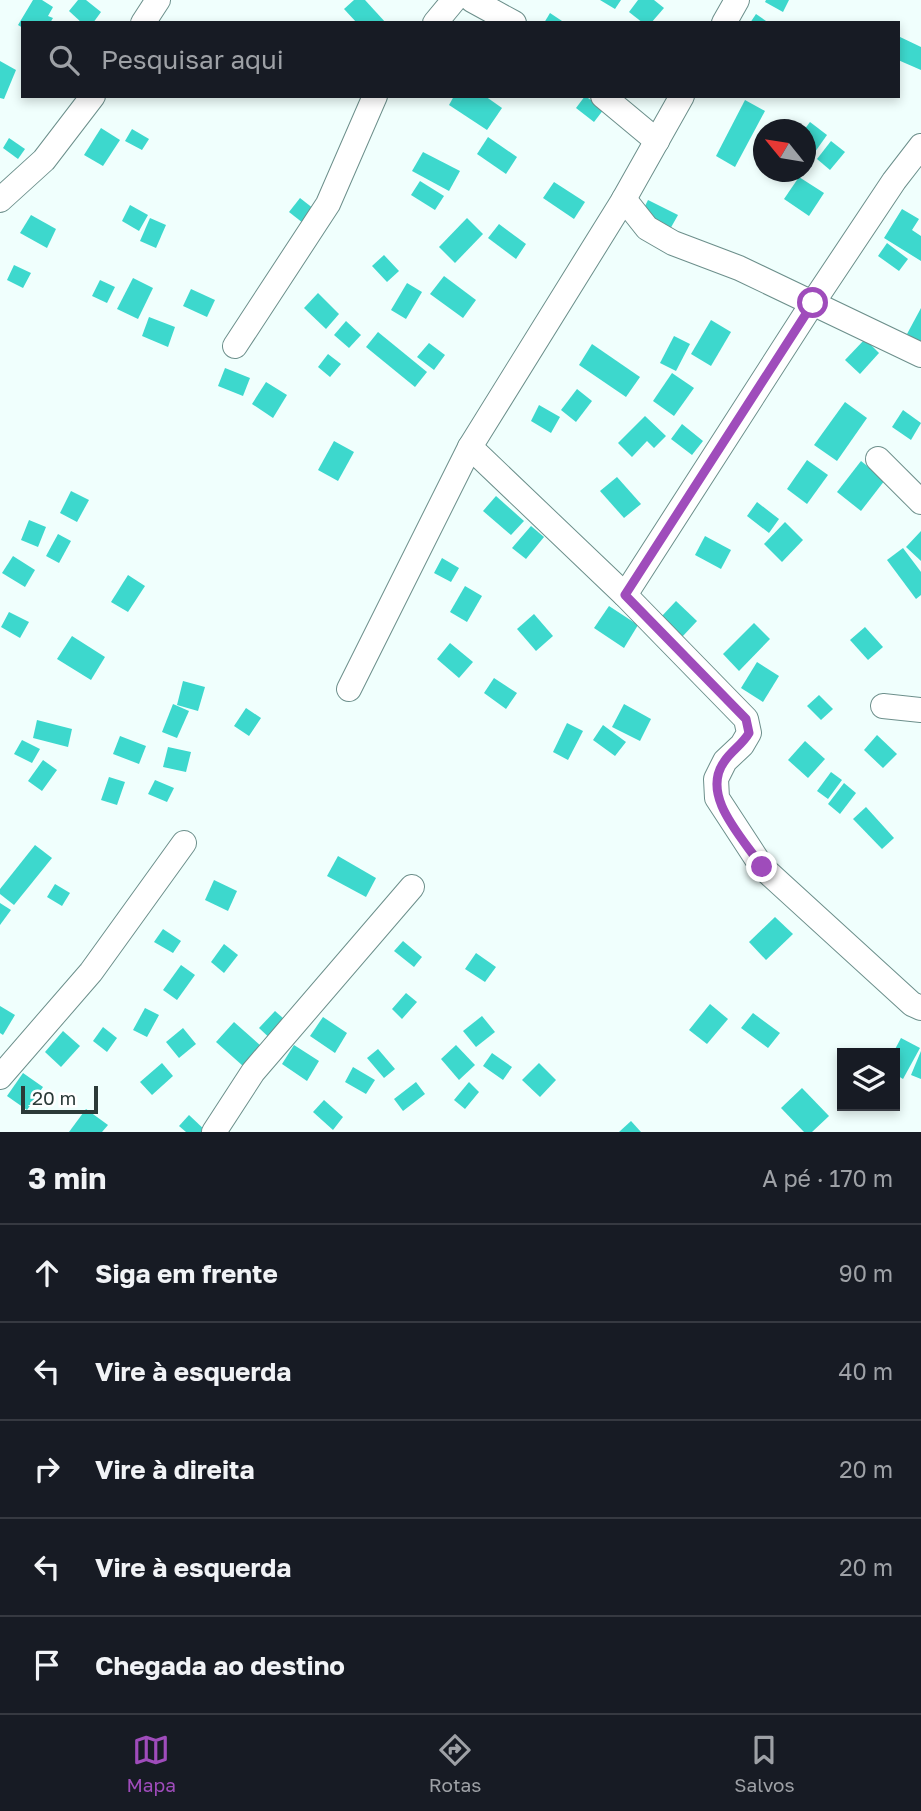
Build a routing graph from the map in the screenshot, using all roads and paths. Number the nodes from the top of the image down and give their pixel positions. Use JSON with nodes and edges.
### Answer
{"nodes":[{"id":1,"x":158,"y":0,"type":"edge"},
{"id":2,"x":454,"y":0,"type":"edge"},
{"id":3,"x":472,"y":0,"type":"edge"},
{"id":4,"x":737,"y":0,"type":"edge"},
{"id":5,"x":144,"y":21,"type":"edge"},
{"id":6,"x":437,"y":21,"type":"edge"},
{"id":7,"x":510,"y":21,"type":"edge"},
{"id":8,"x":725,"y":21,"type":"edge"},
{"id":9,"x":91,"y":98,"type":"edge"},
{"id":10,"x":374,"y":98,"type":"edge"},
{"id":11,"x":605,"y":98,"type":"edge"},
{"id":12,"x":681,"y":98,"type":"edge"},
{"id":13,"x":657,"y":141,"type":"junction"},
{"id":14,"x":921,"y":146,"type":"edge"},
{"id":15,"x":624,"y":199,"type":"junction"},
{"id":16,"x":0,"y":200,"type":"edge"},
{"id":17,"x":813,"y":303,"type":"junction"},
{"id":18,"x":234,"y":346,"type":"dead end"},
{"id":19,"x":921,"y":355,"type":"edge"},
{"id":20,"x":470,"y":447,"type":"junction"},
{"id":21,"x":878,"y":459,"type":"dead end"},
{"id":22,"x":921,"y":502,"type":"edge"},
{"id":23,"x":625,"y":595,"type":"junction"},
{"id":24,"x":349,"y":689,"type":"dead end"},
{"id":25,"x":883,"y":706,"type":"dead end"},
{"id":26,"x":921,"y":710,"type":"edge"},
{"id":27,"x":184,"y":843,"type":"dead end"},
{"id":28,"x":412,"y":887,"type":"dead end"},
{"id":29,"x":921,"y":1008,"type":"edge"},
{"id":30,"x":0,"y":1077,"type":"edge"},
{"id":31,"x":214,"y":1132,"type":"edge"}],
"edges":[{"from":1,"to":5,"type":"street"},
{"from":2,"to":6,"type":"street"},
{"from":3,"to":7,"type":"street"},
{"from":4,"to":8,"type":"street"},
{"from":9,"to":16,"type":"street"},
{"from":10,"to":18,"type":"street"},
{"from":11,"to":13,"type":"street"},
{"from":12,"to":13,"type":"street"},
{"from":13,"to":15,"type":"street"},
{"from":14,"to":17,"type":"street"},
{"from":15,"to":17,"type":"street"},
{"from":15,"to":20,"type":"street"},
{"from":17,"to":19,"type":"street"},
{"from":17,"to":23,"type":"street"},
{"from":20,"to":23,"type":"street"},
{"from":20,"to":24,"type":"street"},
{"from":21,"to":22,"type":"street"},
{"from":23,"to":29,"type":"street"},
{"from":25,"to":26,"type":"street"},
{"from":27,"to":30,"type":"street"},
{"from":28,"to":31,"type":"street"}]}
